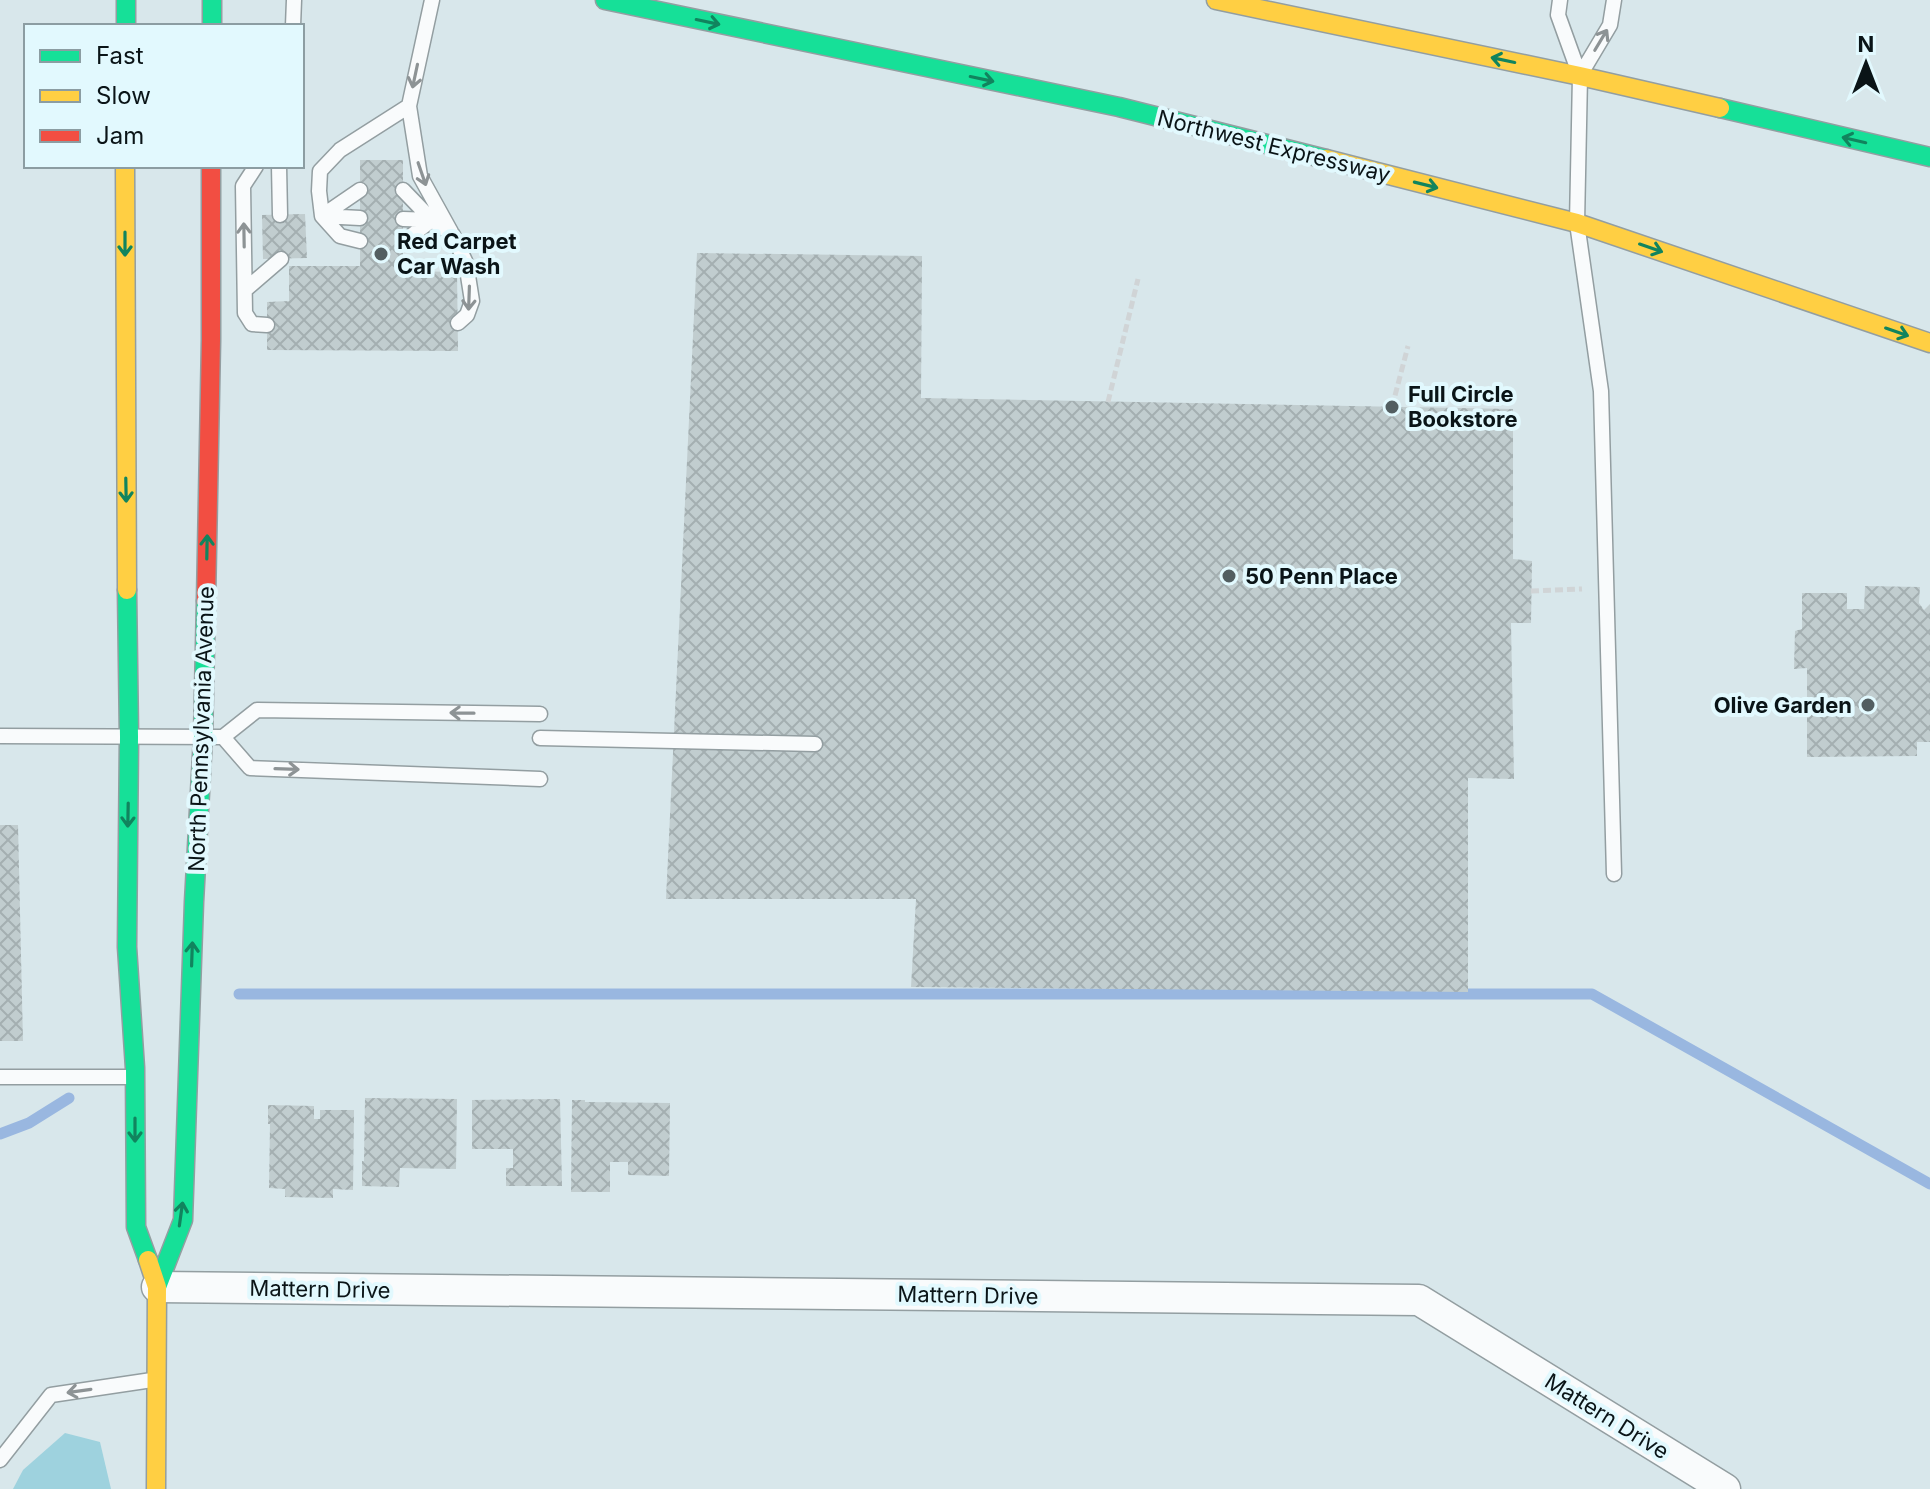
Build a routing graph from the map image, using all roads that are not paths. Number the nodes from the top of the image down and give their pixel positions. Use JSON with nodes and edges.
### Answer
{"nodes":[{"id":1,"x":126,"y":0,"type":"edge"},
{"id":2,"x":212,"y":0,"type":"edge"},
{"id":3,"x":294,"y":0,"type":"edge"},
{"id":4,"x":432,"y":0,"type":"edge"},
{"id":5,"x":605,"y":0,"type":"edge"},
{"id":6,"x":1216,"y":0,"type":"edge"},
{"id":7,"x":1560,"y":0,"type":"edge"},
{"id":8,"x":1614,"y":0,"type":"edge"},
{"id":9,"x":126,"y":24,"type":"edge"},
{"id":10,"x":212,"y":24,"type":"edge"},
{"id":11,"x":293,"y":24,"type":"edge"},
{"id":12,"x":1580,"y":76,"type":"junction"},
{"id":13,"x":409,"y":106,"type":"junction"},
{"id":14,"x":1930,"y":157,"type":"edge"},
{"id":15,"x":125,"y":168,"type":"edge"},
{"id":16,"x":211,"y":168,"type":"edge"},
{"id":17,"x":255,"y":168,"type":"edge"},
{"id":18,"x":279,"y":168,"type":"edge"},
{"id":19,"x":360,"y":190,"type":"dead end"},
{"id":20,"x":403,"y":190,"type":"dead end"},
{"id":21,"x":280,"y":215,"type":"dead end"},
{"id":22,"x":322,"y":216,"type":"junction"},
{"id":23,"x":360,"y":218,"type":"dead end"},
{"id":24,"x":403,"y":219,"type":"dead end"},
{"id":25,"x":432,"y":220,"type":"junction"},
{"id":26,"x":1577,"y":223,"type":"junction"},
{"id":27,"x":453,"y":235,"type":"junction"},
{"id":28,"x":360,"y":241,"type":"dead end"},
{"id":29,"x":403,"y":242,"type":"dead end"},
{"id":30,"x":281,"y":259,"type":"dead end"},
{"id":31,"x":245,"y":290,"type":"junction"},
{"id":32,"x":458,"y":323,"type":"dead end"},
{"id":33,"x":267,"y":325,"type":"dead end"},
{"id":34,"x":1930,"y":343,"type":"edge"},
{"id":35,"x":540,"y":714,"type":"dead end"},
{"id":36,"x":0,"y":736,"type":"edge"},
{"id":37,"x":129,"y":737,"type":"junction"},
{"id":38,"x":203,"y":737,"type":"junction"},
{"id":39,"x":223,"y":737,"type":"junction"},
{"id":40,"x":540,"y":738,"type":"dead end"},
{"id":41,"x":815,"y":744,"type":"dead end"},
{"id":42,"x":540,"y":779,"type":"dead end"},
{"id":43,"x":1614,"y":874,"type":"dead end"},
{"id":44,"x":0,"y":1077,"type":"edge"},
{"id":45,"x":135,"y":1077,"type":"junction"},
{"id":46,"x":157,"y":1287,"type":"junction"},
{"id":47,"x":156,"y":1380,"type":"junction"},
{"id":48,"x":0,"y":1460,"type":"edge"},
{"id":49,"x":156,"y":1489,"type":"edge"},
{"id":50,"x":1725,"y":1489,"type":"edge"}],
"edges":[{"from":1,"to":9,"type":"main road"},
{"from":2,"to":10,"type":"main road"},
{"from":3,"to":11,"type":"lane"},
{"from":4,"to":13,"type":"lane","one_way":true},
{"from":5,"to":26,"type":"main road","name":"Northwest Expressway","one_way":true},
{"from":12,"to":6,"type":"main road","one_way":true},
{"from":7,"to":12,"type":"lane"},
{"from":12,"to":8,"type":"lane","one_way":true},
{"from":14,"to":12,"type":"main road","one_way":true},
{"from":12,"to":26,"type":"lane"},
{"from":13,"to":22,"type":"lane"},
{"from":13,"to":27,"type":"lane","one_way":true},
{"from":15,"to":37,"type":"main road","name":"North Pennsylvania Avenue","one_way":true},
{"from":38,"to":16,"type":"main road","name":"North Pennsylvania Avenue","one_way":true},
{"from":31,"to":17,"type":"lane","one_way":true},
{"from":18,"to":21,"type":"lane"},
{"from":19,"to":22,"type":"lane"},
{"from":20,"to":25,"type":"lane"},
{"from":22,"to":23,"type":"lane"},
{"from":22,"to":28,"type":"lane"},
{"from":24,"to":25,"type":"lane"},
{"from":25,"to":27,"type":"lane"},
{"from":25,"to":29,"type":"lane"},
{"from":26,"to":34,"type":"main road","name":"Northwest Expressway","one_way":true},
{"from":26,"to":43,"type":"lane"},
{"from":27,"to":32,"type":"lane","one_way":true},
{"from":30,"to":31,"type":"lane"},
{"from":31,"to":33,"type":"lane"},
{"from":35,"to":39,"type":"lane","one_way":true},
{"from":36,"to":37,"type":"lane"},
{"from":37,"to":38,"type":"lane"},
{"from":37,"to":45,"type":"main road","name":"North Pennsylvania Avenue","one_way":true},
{"from":38,"to":39,"type":"lane"},
{"from":46,"to":38,"type":"main road","name":"North Pennsylvania Avenue","one_way":true},
{"from":39,"to":42,"type":"lane","one_way":true},
{"from":40,"to":41,"type":"lane"},
{"from":44,"to":45,"type":"lane"},
{"from":45,"to":46,"type":"main road","name":"North Pennsylvania Avenue","one_way":true},
{"from":46,"to":47,"type":"main road","name":"North Pennsylvania Avenue"},
{"from":46,"to":50,"type":"street","name":"Mattern Drive"},
{"from":47,"to":48,"type":"lane","one_way":true},
{"from":47,"to":49,"type":"main road","name":"North Pennsylvania Avenue"}]}
